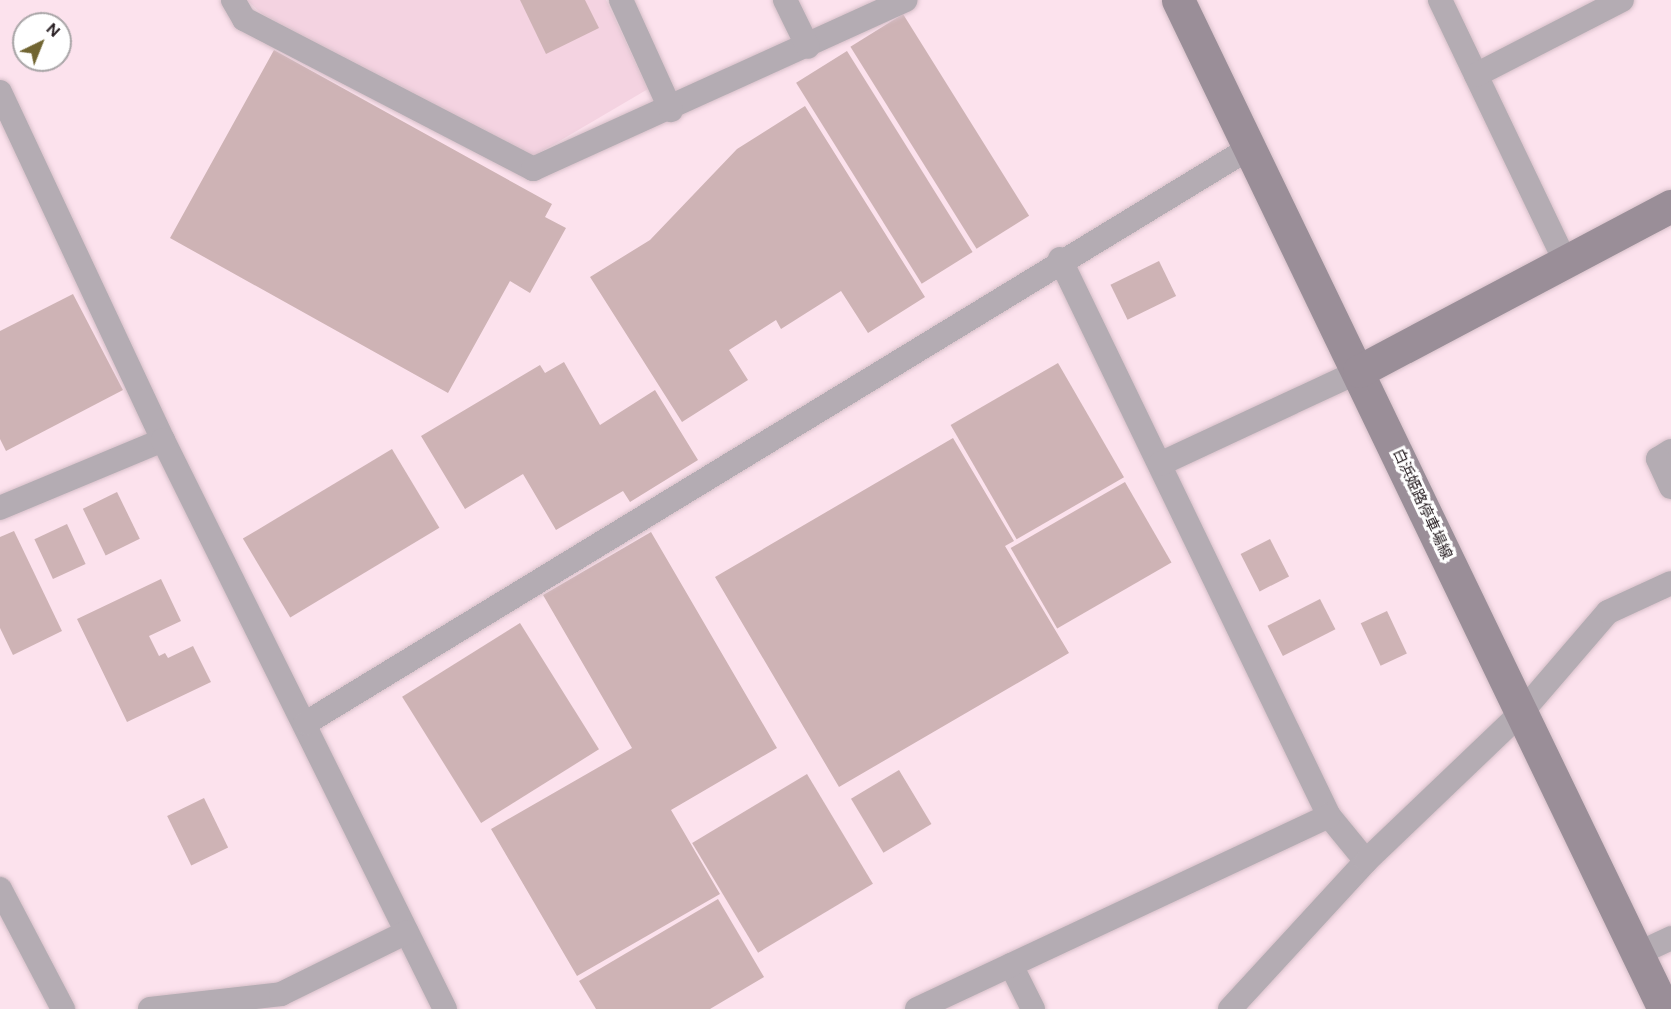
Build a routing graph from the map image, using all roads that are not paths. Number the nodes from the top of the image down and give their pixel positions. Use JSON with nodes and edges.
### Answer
{"nodes":[{"id":1,"x":234,"y":0,"type":"edge"},
{"id":2,"x":621,"y":0,"type":"edge"},
{"id":3,"x":785,"y":0,"type":"edge"},
{"id":4,"x":905,"y":0,"type":"edge"},
{"id":5,"x":1178,"y":0,"type":"edge"},
{"id":6,"x":1440,"y":0,"type":"edge"},
{"id":7,"x":1622,"y":0,"type":"edge"},
{"id":8,"x":808,"y":47,"type":"junction"},
{"id":9,"x":1476,"y":75,"type":"junction"},
{"id":10,"x":0,"y":92,"type":"edge"},
{"id":11,"x":670,"y":110,"type":"junction"},
{"id":12,"x":1248,"y":149,"type":"junction"},
{"id":13,"x":1671,"y":206,"type":"edge"},
{"id":14,"x":1060,"y":259,"type":"junction"},
{"id":15,"x":1565,"y":261,"type":"junction"},
{"id":16,"x":1359,"y":371,"type":"junction"},
{"id":17,"x":163,"y":440,"type":"junction"},
{"id":18,"x":1671,"y":451,"type":"edge"},
{"id":19,"x":1160,"y":464,"type":"junction"},
{"id":20,"x":1671,"y":487,"type":"edge"},
{"id":21,"x":0,"y":508,"type":"edge"},
{"id":22,"x":1671,"y":583,"type":"edge"},
{"id":23,"x":1521,"y":713,"type":"junction"},
{"id":24,"x":306,"y":723,"type":"junction"},
{"id":25,"x":1329,"y":816,"type":"junction"},
{"id":26,"x":1366,"y":861,"type":"junction"},
{"id":27,"x":0,"y":889,"type":"edge"},
{"id":28,"x":407,"y":932,"type":"junction"},
{"id":29,"x":1671,"y":938,"type":"edge"},
{"id":30,"x":1637,"y":954,"type":"junction"},
{"id":31,"x":1011,"y":965,"type":"junction"},
{"id":32,"x":63,"y":1009,"type":"edge"},
{"id":33,"x":150,"y":1009,"type":"edge"},
{"id":34,"x":445,"y":1009,"type":"edge"},
{"id":35,"x":917,"y":1009,"type":"edge"},
{"id":36,"x":1033,"y":1009,"type":"edge"},
{"id":37,"x":1230,"y":1009,"type":"edge"},
{"id":38,"x":1664,"y":1009,"type":"edge"}],
"edges":[{"from":1,"to":11,"type":"street"},
{"from":2,"to":11,"type":"street"},
{"from":3,"to":8,"type":"street"},
{"from":4,"to":8,"type":"street"},
{"from":5,"to":12,"type":"main road","name":"白浜姫路停車場線"},
{"from":6,"to":9,"type":"street"},
{"from":7,"to":9,"type":"street"},
{"from":8,"to":11,"type":"street"},
{"from":9,"to":15,"type":"street"},
{"from":10,"to":17,"type":"street"},
{"from":12,"to":14,"type":"street"},
{"from":12,"to":16,"type":"main road","name":"白浜姫路停車場線"},
{"from":13,"to":15,"type":"main road"},
{"from":14,"to":19,"type":"street"},
{"from":14,"to":24,"type":"street"},
{"from":15,"to":16,"type":"main road"},
{"from":16,"to":19,"type":"street"},
{"from":16,"to":23,"type":"main road","name":"白浜姫路停車場線"},
{"from":17,"to":21,"type":"street"},
{"from":17,"to":24,"type":"street"},
{"from":18,"to":20,"type":"street"},
{"from":19,"to":25,"type":"street"},
{"from":22,"to":23,"type":"street"},
{"from":23,"to":26,"type":"street"},
{"from":23,"to":30,"type":"main road","name":"白浜姫路停車場線"},
{"from":24,"to":28,"type":"street"},
{"from":25,"to":26,"type":"street"},
{"from":25,"to":31,"type":"street"},
{"from":26,"to":37,"type":"street"},
{"from":27,"to":32,"type":"street"},
{"from":28,"to":33,"type":"street"},
{"from":28,"to":34,"type":"street"},
{"from":29,"to":30,"type":"street"},
{"from":30,"to":38,"type":"main road","name":"白浜姫路停車場線"},
{"from":31,"to":35,"type":"street"},
{"from":31,"to":36,"type":"street"}]}
